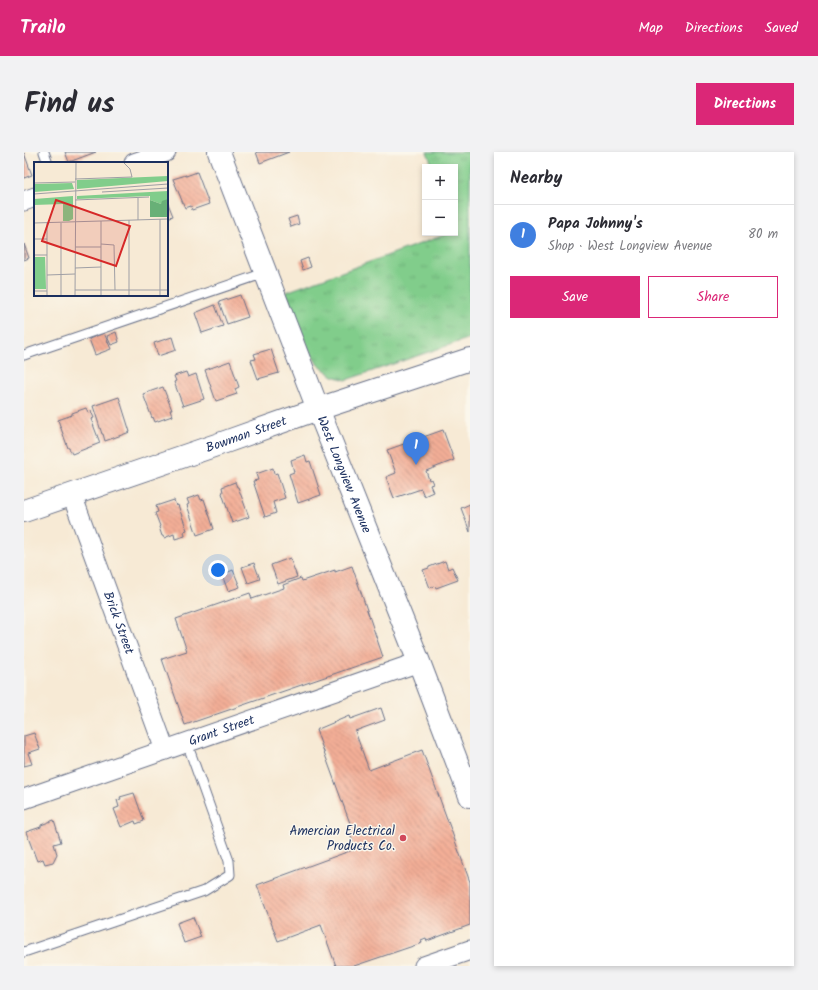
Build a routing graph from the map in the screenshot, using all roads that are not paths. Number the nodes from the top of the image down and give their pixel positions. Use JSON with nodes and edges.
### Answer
{"nodes":[{"id":1,"x":44,"y":152,"type":"edge"},
{"id":2,"x":166,"y":152,"type":"edge"},
{"id":3,"x":219,"y":152,"type":"edge"},
{"id":4,"x":48,"y":162,"type":"edge"},
{"id":5,"x":137,"y":162,"type":"edge"},
{"id":6,"x":34,"y":197,"type":"edge"},
{"id":7,"x":24,"y":201,"type":"edge"},
{"id":8,"x":265,"y":273,"type":"junction"},
{"id":9,"x":24,"y":355,"type":"edge"},
{"id":10,"x":470,"y":359,"type":"edge"},
{"id":11,"x":318,"y":408,"type":"junction"},
{"id":12,"x":72,"y":495,"type":"junction"},
{"id":13,"x":24,"y":512,"type":"edge"},
{"id":14,"x":419,"y":662,"type":"junction"},
{"id":15,"x":187,"y":743,"type":"junction"},
{"id":16,"x":165,"y":750,"type":"junction"},
{"id":17,"x":470,"y":796,"type":"edge"},
{"id":18,"x":24,"y":799,"type":"edge"},
{"id":19,"x":470,"y":950,"type":"edge"},
{"id":20,"x":24,"y":952,"type":"edge"},
{"id":21,"x":424,"y":966,"type":"edge"}],
"edges":[{"from":1,"to":4,"type":"lane"},
{"from":2,"to":5,"type":"street"},
{"from":3,"to":8,"type":"street","name":"West Longview Avenue"},
{"from":6,"to":7,"type":"street"},
{"from":8,"to":9,"type":"lane"},
{"from":8,"to":11,"type":"street","name":"West Longview Avenue"},
{"from":10,"to":11,"type":"street","name":"Bowman Street"},
{"from":11,"to":12,"type":"street","name":"Bowman Street"},
{"from":11,"to":14,"type":"street","name":"West Longview Avenue"},
{"from":12,"to":13,"type":"street","name":"Bowman Street"},
{"from":12,"to":16,"type":"street","name":"Brick Street"},
{"from":14,"to":15,"type":"street","name":"Grant Street"},
{"from":14,"to":17,"type":"street","name":"West Longview Avenue"},
{"from":15,"to":16,"type":"street","name":"Grant Street"},
{"from":15,"to":20,"type":"lane"},
{"from":16,"to":18,"type":"street","name":"Grant Street"},
{"from":19,"to":21,"type":"street"}]}
